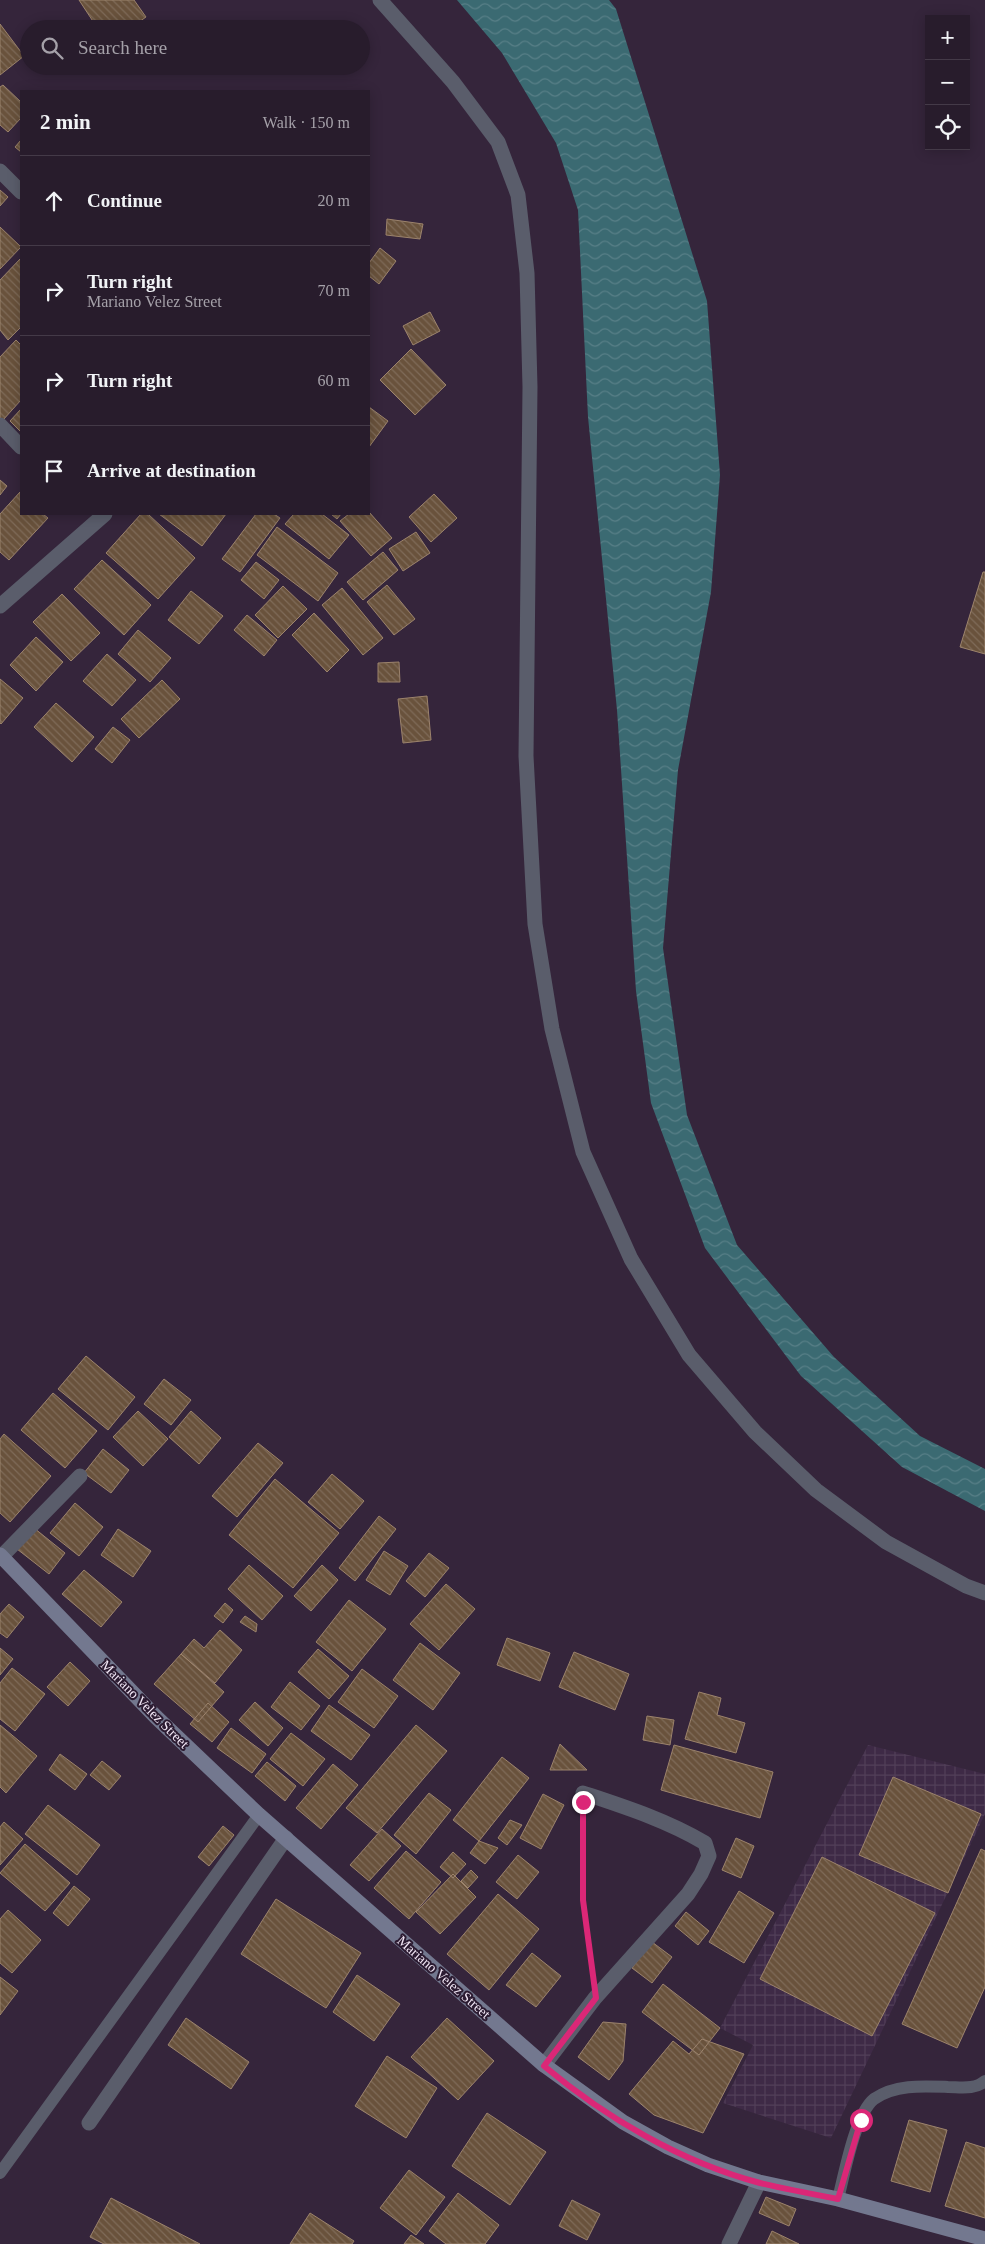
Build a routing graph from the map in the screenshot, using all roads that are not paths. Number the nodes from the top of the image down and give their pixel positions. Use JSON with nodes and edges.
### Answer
{"nodes":[{"id":1,"x":380,"y":0,"type":"edge"},
{"id":2,"x":0,"y":171,"type":"edge"},
{"id":3,"x":20,"y":191,"type":"edge"},
{"id":4,"x":0,"y":425,"type":"edge"},
{"id":5,"x":20,"y":446,"type":"edge"},
{"id":6,"x":96,"y":517,"type":"edge"},
{"id":7,"x":0,"y":606,"type":"edge"},
{"id":8,"x":80,"y":1476,"type":"dead end"},
{"id":9,"x":0,"y":1556,"type":"edge"},
{"id":10,"x":985,"y":1594,"type":"edge"},
{"id":11,"x":583,"y":1793,"type":"road end"},
{"id":12,"x":259,"y":1815,"type":"junction"},
{"id":13,"x":286,"y":1838,"type":"junction"},
{"id":14,"x":544,"y":2066,"type":"junction"},
{"id":15,"x":985,"y":2081,"type":"edge"},
{"id":16,"x":89,"y":2124,"type":"dead end"},
{"id":17,"x":0,"y":2173,"type":"edge"},
{"id":18,"x":759,"y":2182,"type":"junction"},
{"id":19,"x":838,"y":2199,"type":"junction"},
{"id":20,"x":979,"y":2240,"type":"edge"},
{"id":21,"x":729,"y":2244,"type":"edge"}],
"edges":[{"from":1,"to":10,"type":"street"},
{"from":2,"to":3,"type":"street"},
{"from":4,"to":5,"type":"street"},
{"from":6,"to":7,"type":"street"},
{"from":8,"to":9,"type":"street"},
{"from":9,"to":12,"type":"street","name":"Mariano Velez Street"},
{"from":11,"to":14,"type":"street"},
{"from":12,"to":13,"type":"street","name":"Mariano Velez Street"},
{"from":12,"to":17,"type":"lane"},
{"from":13,"to":14,"type":"street","name":"Mariano Velez Street"},
{"from":13,"to":16,"type":"street"},
{"from":14,"to":18,"type":"street","name":"Mariano Velez Street"},
{"from":15,"to":19,"type":"lane"},
{"from":18,"to":19,"type":"street","name":"Mariano Velez Street"},
{"from":18,"to":21,"type":"street"},
{"from":19,"to":20,"type":"street","name":"Mariano Velez Street"}]}
